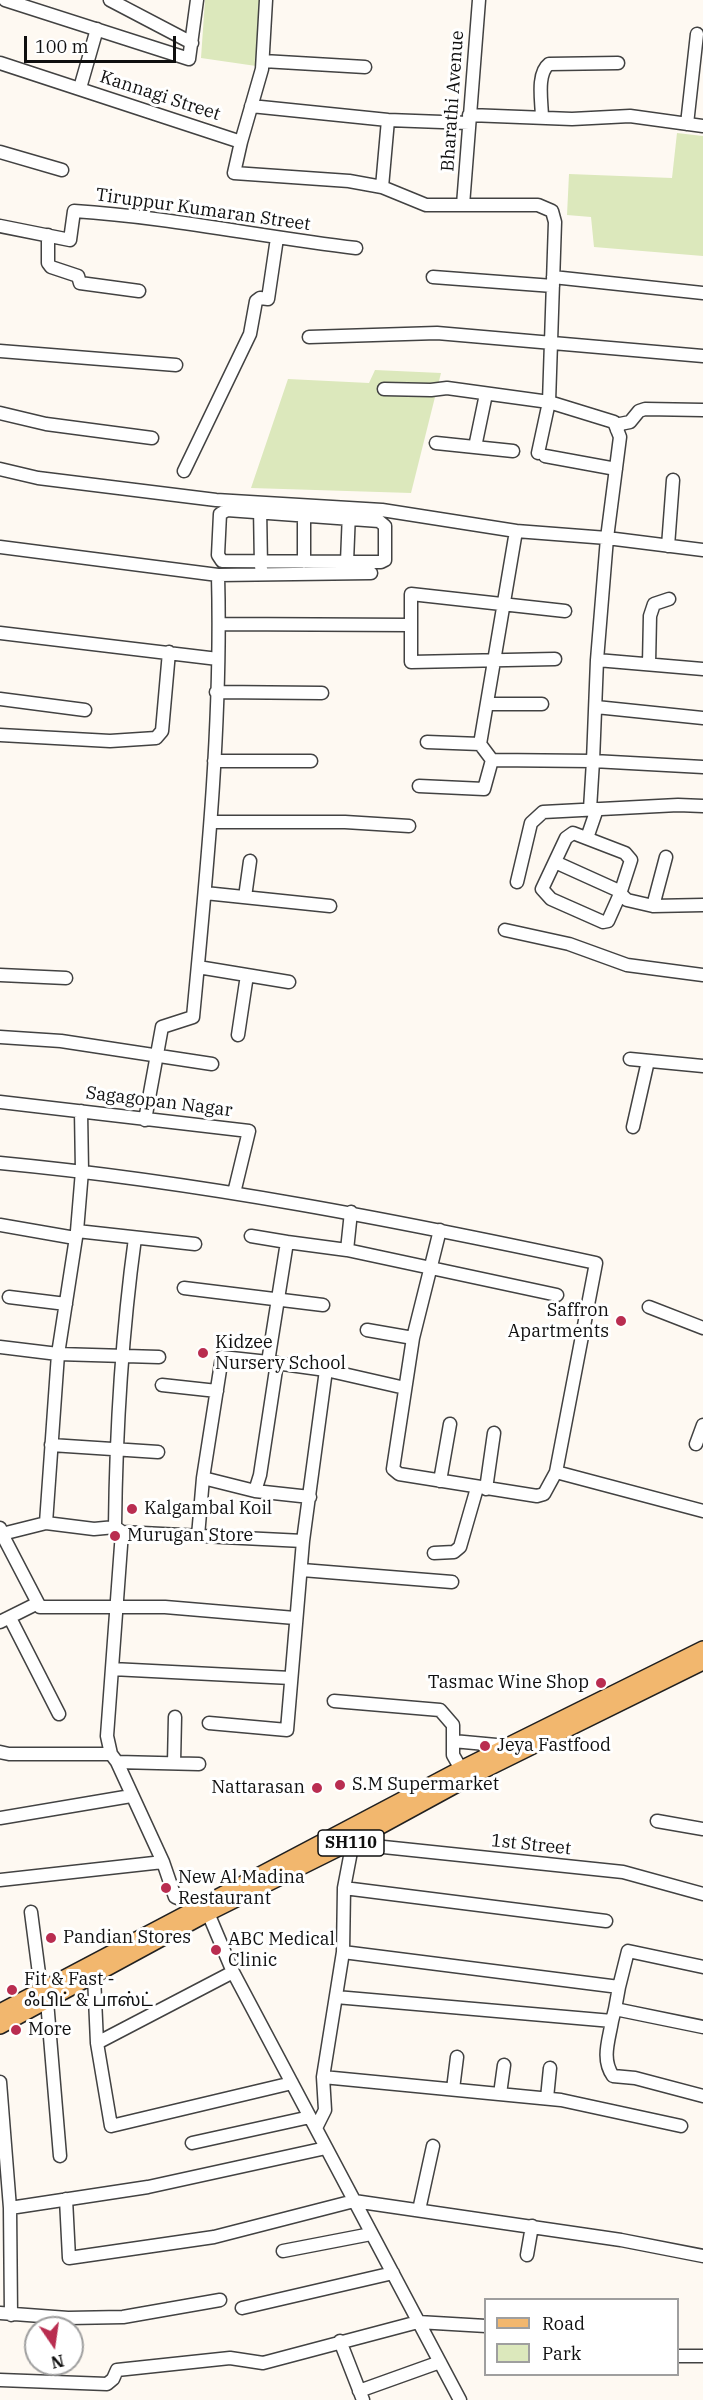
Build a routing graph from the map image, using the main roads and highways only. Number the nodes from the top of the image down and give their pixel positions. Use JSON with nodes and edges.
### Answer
{"nodes":[{"id":1,"x":703,"y":1649,"type":"edge"},
{"id":2,"x":703,"y":1662,"type":"edge"},
{"id":3,"x":350,"y":1835,"type":"junction"},
{"id":4,"x":203,"y":1910,"type":"junction"},
{"id":5,"x":44,"y":1995,"type":"junction"},
{"id":6,"x":0,"y":2012,"type":"edge"},
{"id":7,"x":0,"y":2026,"type":"edge"}],
"edges":[{"from":1,"to":3,"type":"main road","number":"SH110"},
{"from":2,"to":3,"type":"main road","number":"SH110"},
{"from":3,"to":4,"type":"main road","number":"SH110"},
{"from":4,"to":5,"type":"main road","number":"SH110"},
{"from":4,"to":5,"type":"main road","number":"SH110"},
{"from":5,"to":6,"type":"main road","number":"SH110"},
{"from":5,"to":7,"type":"main road","number":"SH110"}]}
